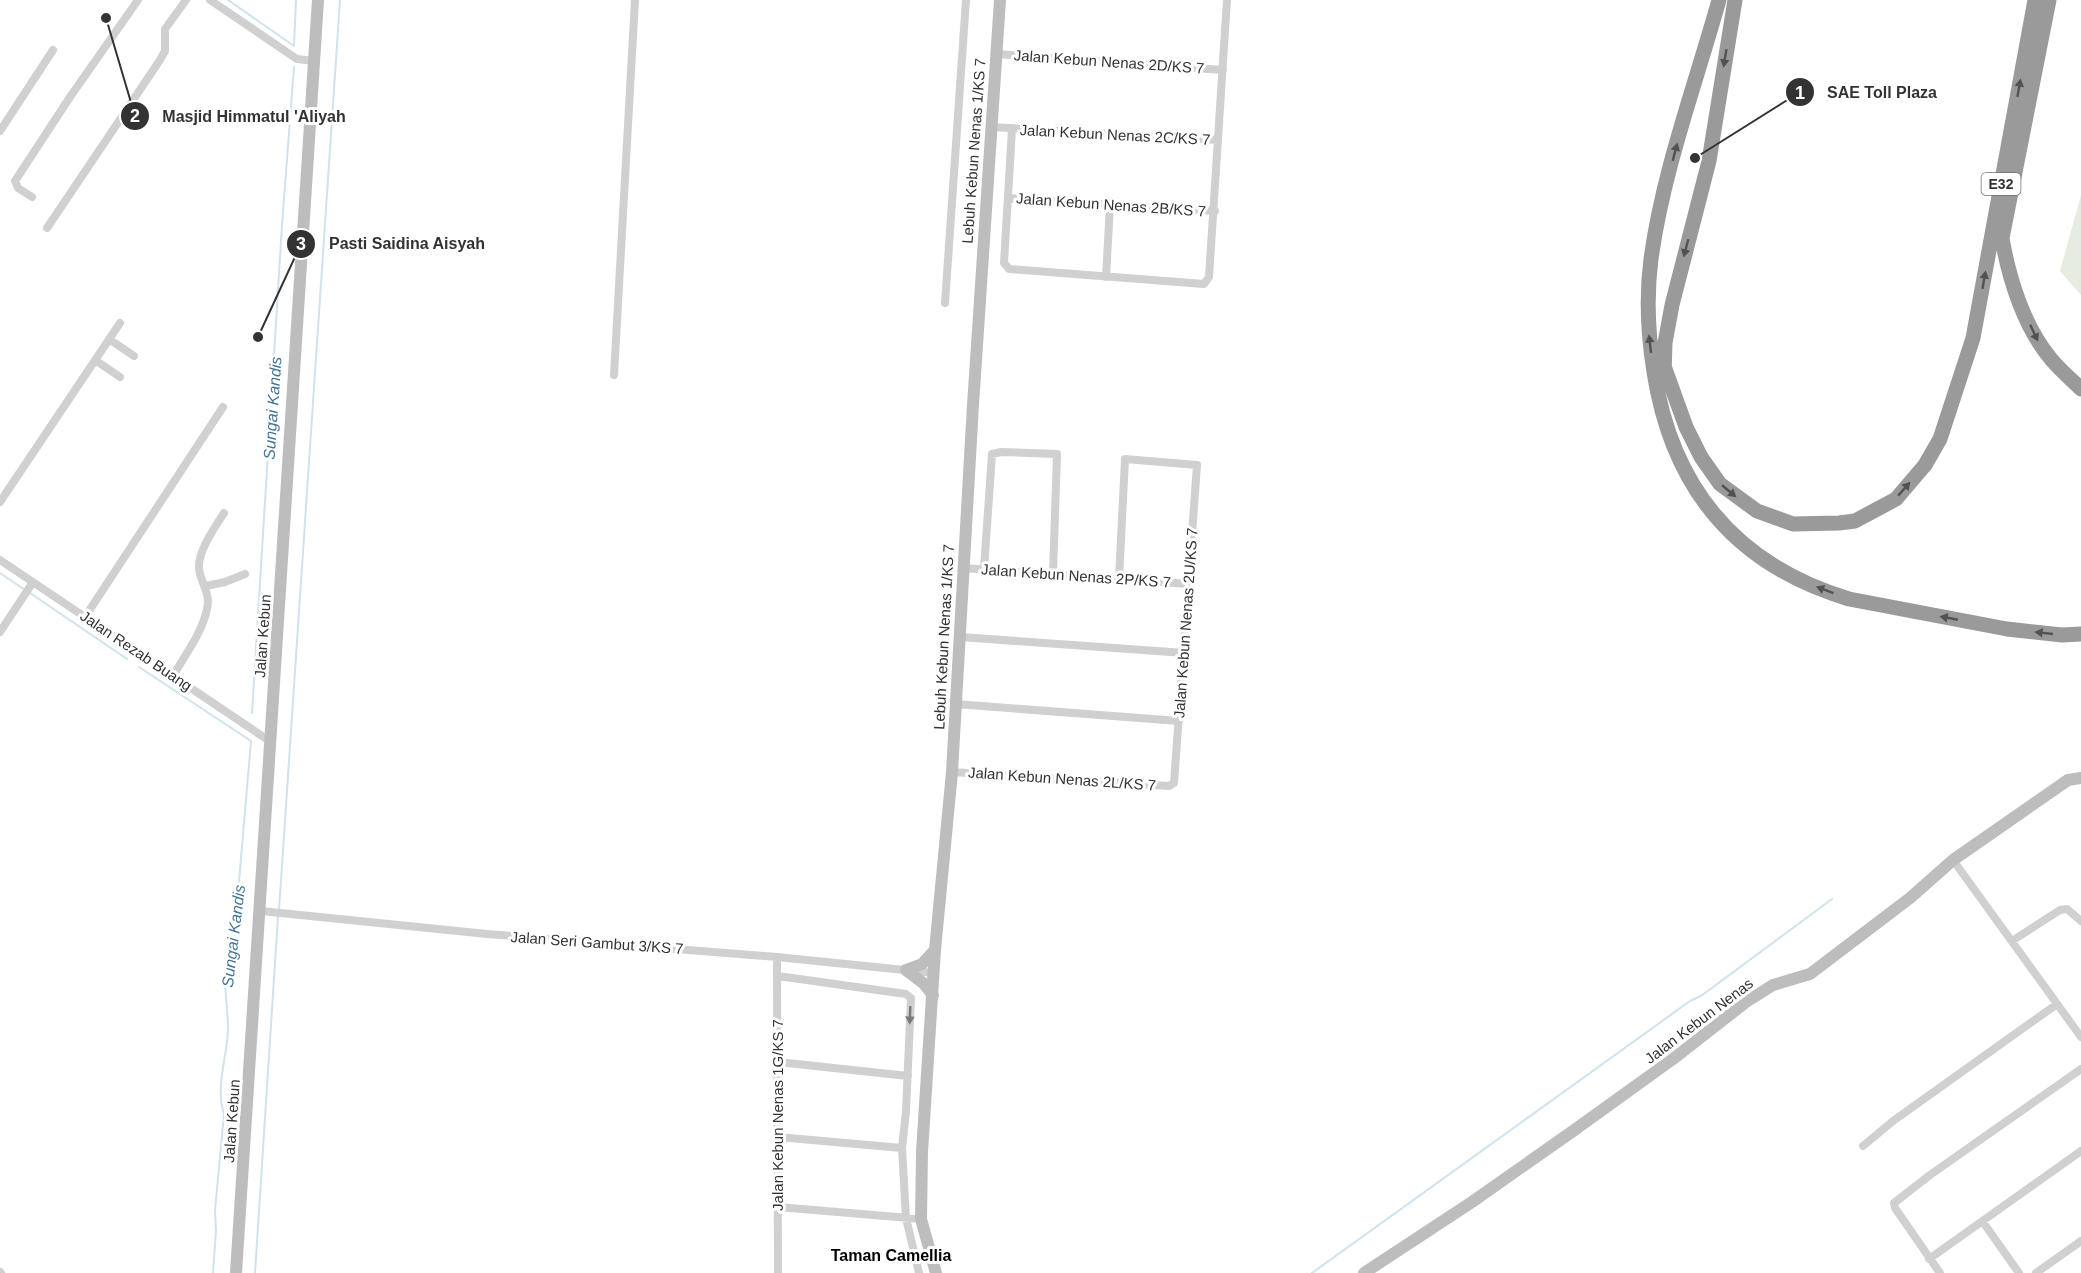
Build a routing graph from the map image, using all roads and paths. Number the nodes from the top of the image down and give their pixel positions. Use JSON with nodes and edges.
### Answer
{"nodes":[{"id":1,"x":138,"y":0,"type":"edge"},
{"id":2,"x":186,"y":0,"type":"edge"},
{"id":3,"x":210,"y":0,"type":"edge"},
{"id":4,"x":318,"y":0,"type":"edge"},
{"id":5,"x":636,"y":0,"type":"edge"},
{"id":6,"x":966,"y":0,"type":"edge"},
{"id":7,"x":1000,"y":0,"type":"edge"},
{"id":8,"x":1221,"y":0,"type":"edge"},
{"id":9,"x":1227,"y":0,"type":"edge"},
{"id":10,"x":1719,"y":0,"type":"edge"},
{"id":11,"x":1737,"y":0,"type":"edge"},
{"id":12,"x":2035,"y":0,"type":"edge"},
{"id":13,"x":2049,"y":0,"type":"edge"},
{"id":14,"x":2037,"y":31,"type":"junction"},
{"id":15,"x":53,"y":50,"type":"dead end"},
{"id":16,"x":996,"y":54,"type":"junction"},
{"id":17,"x":315,"y":62,"type":"junction"},
{"id":18,"x":1223,"y":70,"type":"junction"},
{"id":19,"x":991,"y":127,"type":"junction"},
{"id":20,"x":1012,"y":129,"type":"junction"},
{"id":21,"x":0,"y":130,"type":"edge"},
{"id":22,"x":1218,"y":140,"type":"junction"},
{"id":23,"x":32,"y":197,"type":"dead end"},
{"id":24,"x":1008,"y":198,"type":"junction"},
{"id":25,"x":1110,"y":205,"type":"junction"},
{"id":26,"x":1215,"y":211,"type":"junction"},
{"id":27,"x":47,"y":228,"type":"dead end"},
{"id":28,"x":1106,"y":277,"type":"junction"},
{"id":29,"x":945,"y":303,"type":"dead end"},
{"id":30,"x":120,"y":323,"type":"dead end"},
{"id":31,"x":109,"y":339,"type":"junction"},
{"id":32,"x":134,"y":356,"type":"dead end"},
{"id":33,"x":95,"y":360,"type":"junction"},
{"id":34,"x":1664,"y":366,"type":"junction"},
{"id":35,"x":614,"y":375,"type":"dead end"},
{"id":36,"x":120,"y":377,"type":"dead end"},
{"id":37,"x":2081,"y":389,"type":"edge"},
{"id":38,"x":223,"y":407,"type":"dead end"},
{"id":39,"x":1705,"y":485,"type":"dead end"},
{"id":40,"x":0,"y":502,"type":"edge"},
{"id":41,"x":224,"y":513,"type":"dead end"},
{"id":42,"x":0,"y":560,"type":"edge"},
{"id":43,"x":963,"y":568,"type":"junction"},
{"id":44,"x":984,"y":569,"type":"junction"},
{"id":45,"x":245,"y":574,"type":"dead end"},
{"id":46,"x":1053,"y":574,"type":"junction"},
{"id":47,"x":1119,"y":579,"type":"junction"},
{"id":48,"x":32,"y":584,"type":"junction"},
{"id":49,"x":1190,"y":584,"type":"junction"},
{"id":50,"x":206,"y":586,"type":"junction"},
{"id":51,"x":85,"y":616,"type":"junction"},
{"id":52,"x":0,"y":632,"type":"edge"},
{"id":53,"x":2081,"y":634,"type":"edge"},
{"id":54,"x":960,"y":637,"type":"junction"},
{"id":55,"x":1185,"y":653,"type":"junction"},
{"id":56,"x":173,"y":676,"type":"junction"},
{"id":57,"x":955,"y":704,"type":"junction"},
{"id":58,"x":1179,"y":721,"type":"junction"},
{"id":59,"x":271,"y":742,"type":"junction"},
{"id":60,"x":952,"y":772,"type":"junction"},
{"id":61,"x":2081,"y":778,"type":"edge"},
{"id":62,"x":1172,"y":785,"type":"joint"},
{"id":63,"x":1953,"y":860,"type":"junction"},
{"id":64,"x":261,"y":911,"type":"junction"},
{"id":65,"x":2081,"y":921,"type":"edge"},
{"id":66,"x":2012,"y":941,"type":"junction"},
{"id":67,"x":935,"y":950,"type":"junction"},
{"id":68,"x":777,"y":957,"type":"junction"},
{"id":69,"x":906,"y":970,"type":"junction"},
{"id":70,"x":934,"y":973,"type":"junction"},
{"id":71,"x":778,"y":976,"type":"junction"},
{"id":72,"x":933,"y":995,"type":"junction"},
{"id":73,"x":2057,"y":1004,"type":"junction"},
{"id":74,"x":2081,"y":1037,"type":"edge"},
{"id":75,"x":778,"y":1062,"type":"junction"},
{"id":76,"x":2081,"y":1069,"type":"edge"},
{"id":77,"x":908,"y":1076,"type":"junction"},
{"id":78,"x":778,"y":1137,"type":"junction"},
{"id":79,"x":1863,"y":1146,"type":"dead end"},
{"id":80,"x":902,"y":1149,"type":"junction"},
{"id":81,"x":2081,"y":1151,"type":"edge"},
{"id":82,"x":778,"y":1207,"type":"junction"},
{"id":83,"x":906,"y":1218,"type":"junction"},
{"id":84,"x":921,"y":1219,"type":"junction"},
{"id":85,"x":1983,"y":1222,"type":"junction"},
{"id":86,"x":2081,"y":1241,"type":"edge"},
{"id":87,"x":1929,"y":1259,"type":"junction"},
{"id":88,"x":236,"y":1273,"type":"edge"},
{"id":89,"x":778,"y":1273,"type":"edge"},
{"id":90,"x":919,"y":1273,"type":"edge"},
{"id":91,"x":936,"y":1273,"type":"edge"},
{"id":92,"x":1364,"y":1273,"type":"edge"},
{"id":93,"x":1940,"y":1273,"type":"edge"},
{"id":94,"x":2019,"y":1273,"type":"edge"},
{"id":95,"x":2036,"y":1273,"type":"edge"}],
"edges":[{"from":1,"to":23,"type":"street"},
{"from":2,"to":27,"type":"street"},
{"from":3,"to":17,"type":"street"},
{"from":4,"to":17,"type":"street","name":"Jalan Kebun"},
{"from":5,"to":35,"type":"street"},
{"from":6,"to":29,"type":"street"},
{"from":7,"to":16,"type":"street","name":"Lebuh Kebun Nenas 1/KS 7"},
{"from":8,"to":9,"type":"street"},
{"from":9,"to":18,"type":"street"},
{"from":53,"to":10,"type":"highway","one_way":true},
{"from":11,"to":34,"type":"highway","one_way":true},
{"from":12,"to":14,"type":"highway","number":"E32"},
{"from":13,"to":14,"type":"highway","number":"E32"},
{"from":34,"to":14,"type":"highway","number":"E32","one_way":true},
{"from":14,"to":37,"type":"highway","number":"E32","one_way":true},
{"from":15,"to":21,"type":"street"},
{"from":16,"to":18,"type":"street","name":"Jalan Kebun Nenas 2D/KS 7"},
{"from":16,"to":19,"type":"street","name":"Lebuh Kebun Nenas 1/KS 7"},
{"from":17,"to":59,"type":"street","name":"Jalan Kebun"},
{"from":18,"to":22,"type":"street"},
{"from":19,"to":20,"type":"street","name":"Jalan Kebun Nenas 2C/KS 7"},
{"from":19,"to":43,"type":"street","name":"Lebuh Kebun Nenas 1/KS 7"},
{"from":20,"to":22,"type":"street","name":"Jalan Kebun Nenas 2C/KS 7"},
{"from":20,"to":24,"type":"street"},
{"from":22,"to":26,"type":"street"},
{"from":24,"to":25,"type":"street","name":"Jalan Kebun Nenas 2B/KS 7"},
{"from":24,"to":28,"type":"street"},
{"from":25,"to":26,"type":"street","name":"Jalan Kebun Nenas 2B/KS 7"},
{"from":25,"to":28,"type":"street"},
{"from":26,"to":28,"type":"street"},
{"from":30,"to":31,"type":"street"},
{"from":31,"to":32,"type":"street"},
{"from":31,"to":33,"type":"street"},
{"from":33,"to":36,"type":"street"},
{"from":33,"to":40,"type":"street"},
{"from":34,"to":39,"type":"highway"},
{"from":38,"to":51,"type":"street"},
{"from":41,"to":50,"type":"street"},
{"from":42,"to":48,"type":"street","name":"Jalan Rezab Buang"},
{"from":43,"to":44,"type":"street","name":"Jalan Kebun Nenas 2P/KS 7"},
{"from":43,"to":54,"type":"street","name":"Lebuh Kebun Nenas 1/KS 7"},
{"from":44,"to":46,"type":"street","name":"Jalan Kebun Nenas 2P/KS 7"},
{"from":44,"to":46,"type":"street"},
{"from":45,"to":50,"type":"street"},
{"from":46,"to":47,"type":"street","name":"Jalan Kebun Nenas 2P/KS 7"},
{"from":47,"to":49,"type":"street","name":"Jalan Kebun Nenas 2P/KS 7"},
{"from":47,"to":49,"type":"street","name":"Jalan Kebun Nenas 2U/KS 7"},
{"from":48,"to":51,"type":"street","name":"Jalan Rezab Buang"},
{"from":48,"to":52,"type":"street"},
{"from":49,"to":55,"type":"street","name":"Jalan Kebun Nenas 2U/KS 7"},
{"from":50,"to":56,"type":"street"},
{"from":51,"to":56,"type":"street","name":"Jalan Rezab Buang"},
{"from":54,"to":55,"type":"street"},
{"from":54,"to":57,"type":"street","name":"Lebuh Kebun Nenas 1/KS 7"},
{"from":55,"to":58,"type":"street","name":"Jalan Kebun Nenas 2U/KS 7"},
{"from":56,"to":59,"type":"street","name":"Jalan Rezab Buang"},
{"from":57,"to":58,"type":"street"},
{"from":57,"to":60,"type":"street","name":"Lebuh Kebun Nenas 1/KS 7"},
{"from":58,"to":62,"type":"street","name":"Jalan Kebun Nenas 2U/KS 7"},
{"from":59,"to":64,"type":"street","name":"Jalan Kebun"},
{"from":60,"to":62,"type":"street","name":"Jalan Kebun Nenas 2L/KS 7"},
{"from":60,"to":67,"type":"street","name":"Lebuh Kebun Nenas 1/KS 7"},
{"from":61,"to":63,"type":"street","name":"Jalan Kebun Nenas"},
{"from":63,"to":66,"type":"street"},
{"from":63,"to":92,"type":"street","name":"Jalan Kebun Nenas"},
{"from":64,"to":68,"type":"street","name":"Jalan Seri Gambut 3/KS 7"},
{"from":64,"to":88,"type":"street","name":"Jalan Kebun"},
{"from":65,"to":66,"type":"street"},
{"from":66,"to":73,"type":"street"},
{"from":67,"to":69,"type":"street"},
{"from":67,"to":70,"type":"street","name":"Lebuh Kebun Nenas 1/KS 7"},
{"from":68,"to":69,"type":"street","name":"Jalan Seri Gambut 3/KS 7"},
{"from":68,"to":71,"type":"street","name":"Jalan Kebun Nenas 1G/KS 7"},
{"from":69,"to":70,"type":"street","name":"Jalan Seri Gambut 3/KS 7"},
{"from":69,"to":72,"type":"street"},
{"from":70,"to":72,"type":"street","name":"Lebuh Kebun Nenas 1/KS 7"},
{"from":71,"to":75,"type":"street","name":"Jalan Kebun Nenas 1G/KS 7"},
{"from":71,"to":77,"type":"street","one_way":true},
{"from":72,"to":84,"type":"street","name":"Lebuh Kebun Nenas 1/KS 7"},
{"from":73,"to":74,"type":"street"},
{"from":73,"to":79,"type":"street"},
{"from":75,"to":77,"type":"street"},
{"from":75,"to":78,"type":"street","name":"Jalan Kebun Nenas 1G/KS 7"},
{"from":76,"to":87,"type":"street"},
{"from":77,"to":80,"type":"street"},
{"from":78,"to":80,"type":"street"},
{"from":78,"to":82,"type":"street","name":"Jalan Kebun Nenas 1G/KS 7"},
{"from":80,"to":83,"type":"street"},
{"from":81,"to":85,"type":"street"},
{"from":82,"to":83,"type":"street"},
{"from":82,"to":89,"type":"street","name":"Jalan Kebun Nenas 1G/KS 7"},
{"from":83,"to":84,"type":"street"},
{"from":83,"to":90,"type":"street"},
{"from":84,"to":91,"type":"street","name":"Lebuh Kebun Nenas 1/KS 7"},
{"from":85,"to":87,"type":"street"},
{"from":85,"to":94,"type":"street"},
{"from":86,"to":95,"type":"street"},
{"from":87,"to":93,"type":"street"}]}
